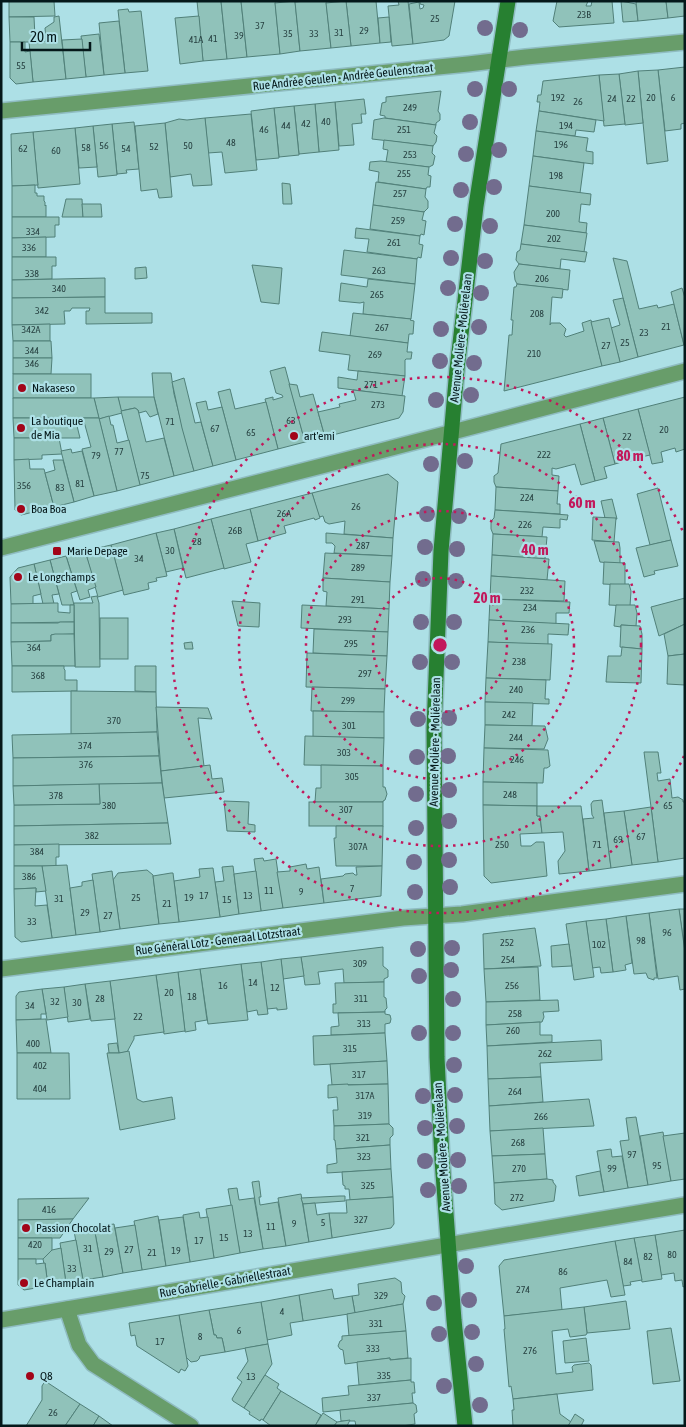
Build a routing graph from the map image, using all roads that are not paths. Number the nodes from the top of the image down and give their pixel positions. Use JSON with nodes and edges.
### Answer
{"nodes":[{"id":1,"x":508,"y":1,"type":"edge"},
{"id":2,"x":685,"y":42,"type":"edge"},
{"id":3,"x":499,"y":60,"type":"junction"},
{"id":4,"x":1,"y":112,"type":"edge"},
{"id":5,"x":685,"y":371,"type":"edge"},
{"id":6,"x":451,"y":432,"type":"junction"},
{"id":7,"x":1,"y":548,"type":"edge"},
{"id":8,"x":685,"y":884,"type":"edge"},
{"id":9,"x":436,"y":916,"type":"junction"},
{"id":10,"x":1,"y":969,"type":"edge"},
{"id":11,"x":685,"y":1205,"type":"edge"},
{"id":12,"x":449,"y":1244,"type":"junction"},
{"id":13,"x":67,"y":1309,"type":"junction"},
{"id":14,"x":1,"y":1320,"type":"edge"},
{"id":15,"x":191,"y":1426,"type":"edge"},
{"id":16,"x":465,"y":1426,"type":"edge"}],
"edges":[{"from":1,"to":3,"type":"street","name":"Avenue Molière - Molièrelaan"},
{"from":2,"to":3,"type":"street","name":"Rue Andrée Geulen - Andrée Geulenstraat"},
{"from":3,"to":4,"type":"street","name":"Rue Andrée Geulen - Andrée Geulenstraat"},
{"from":3,"to":6,"type":"street","name":"Avenue Molière - Molièrelaan"},
{"from":5,"to":6,"type":"street"},
{"from":6,"to":7,"type":"street"},
{"from":6,"to":9,"type":"street","name":"Avenue Molière - Molièrelaan"},
{"from":8,"to":9,"type":"street","name":"Rue Général Lotz - Generaal Lotzstraat"},
{"from":9,"to":10,"type":"street","name":"Rue Général Lotz - Generaal Lotzstraat"},
{"from":9,"to":12,"type":"street","name":"Avenue Molière - Molièrelaan"},
{"from":11,"to":12,"type":"street","name":"Rue Gabrielle - Gabriellestraat"},
{"from":12,"to":13,"type":"street","name":"Rue Gabrielle - Gabriellestraat"},
{"from":12,"to":16,"type":"street","name":"Avenue Molière - Molièrelaan"},
{"from":13,"to":14,"type":"street","name":"Rue Gabrielle - Gabriellestraat"},
{"from":13,"to":15,"type":"street"}]}
